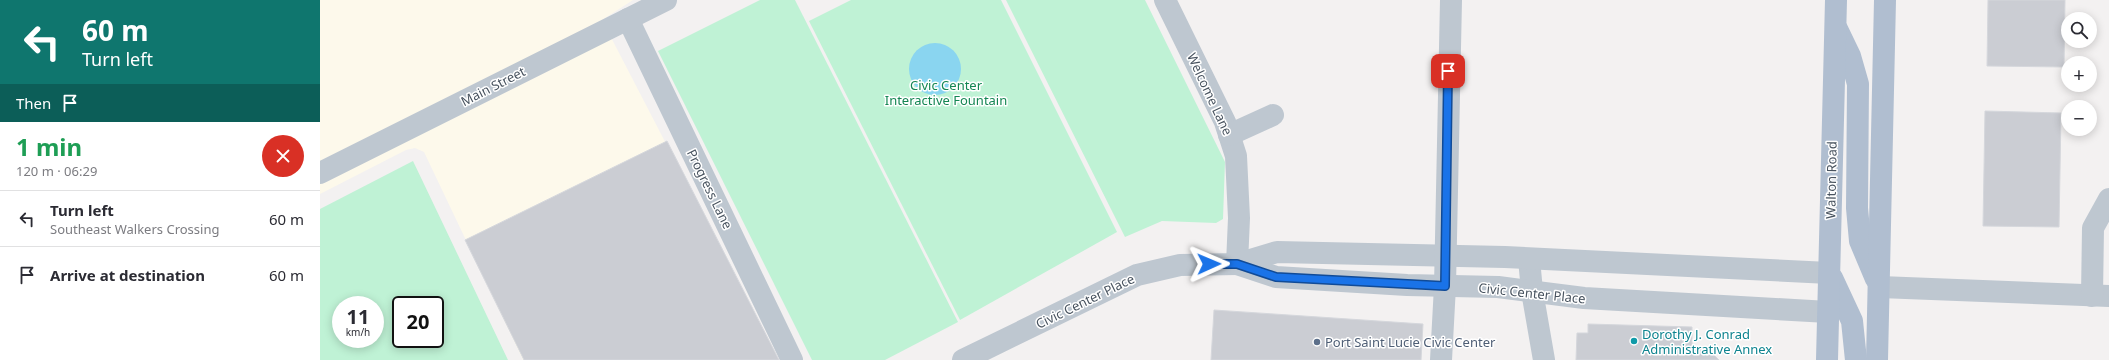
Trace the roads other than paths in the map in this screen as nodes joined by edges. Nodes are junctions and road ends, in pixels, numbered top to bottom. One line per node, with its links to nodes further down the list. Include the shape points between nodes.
1 (666, 0): 6 (street, Main Street)
2 (1165, 0): 9 (street, Welcome Lane, via 1226,122)
3 (1451, 0): 12 (street)
4 (1836, 0): 7 (main road, Walton Road)
5 (1885, 0): 17 (main road)
6 (628, 18): 10 (street, Main Street); 21 (street, Progress Lane, via 688,163)
7 (1835, 26): 15 (main road, Walton Road); 17 (main road, via 1850,56 1858,84 1857,208 1860,241)
8 (1273, 115): 9 (street)
9 (1229, 135): 14 (street, Welcome Lane, via 1236,156 1239,210)
10 (320, 173)
11 (2109, 199): 19 (street, via 2093,228)
12 (1445, 255): 13 (street, Civic Center Place); 14 (street, Civic Center Place, via 1277,252); 16 (street)
13 (1529, 259): 15 (street, Civic Center Place); 18 (street)
14 (1237, 264): 16 (street, Civic Center Place, via 1276,277); 22 (street, Civic Center Place, via 1180,265 1137,275)
15 (1829, 273): 20 (main road, Walton Road); 26 (main road, via 1852,321)
16 (1445, 286): 18 (street, Civic Center Place, via 1498,287); 23 (street)
17 (1880, 287): 19 (street); 27 (main road)
18 (1532, 291): 20 (street, Civic Center Place, via 1584,298); 24 (street)
19 (2101, 296)
20 (1828, 312): 25 (main road, Walton Road)
21 (784, 353)
22 (964, 360)
23 (1441, 360)
24 (1544, 360)
25 (1827, 360)
26 (1856, 360)
27 (1877, 360)

